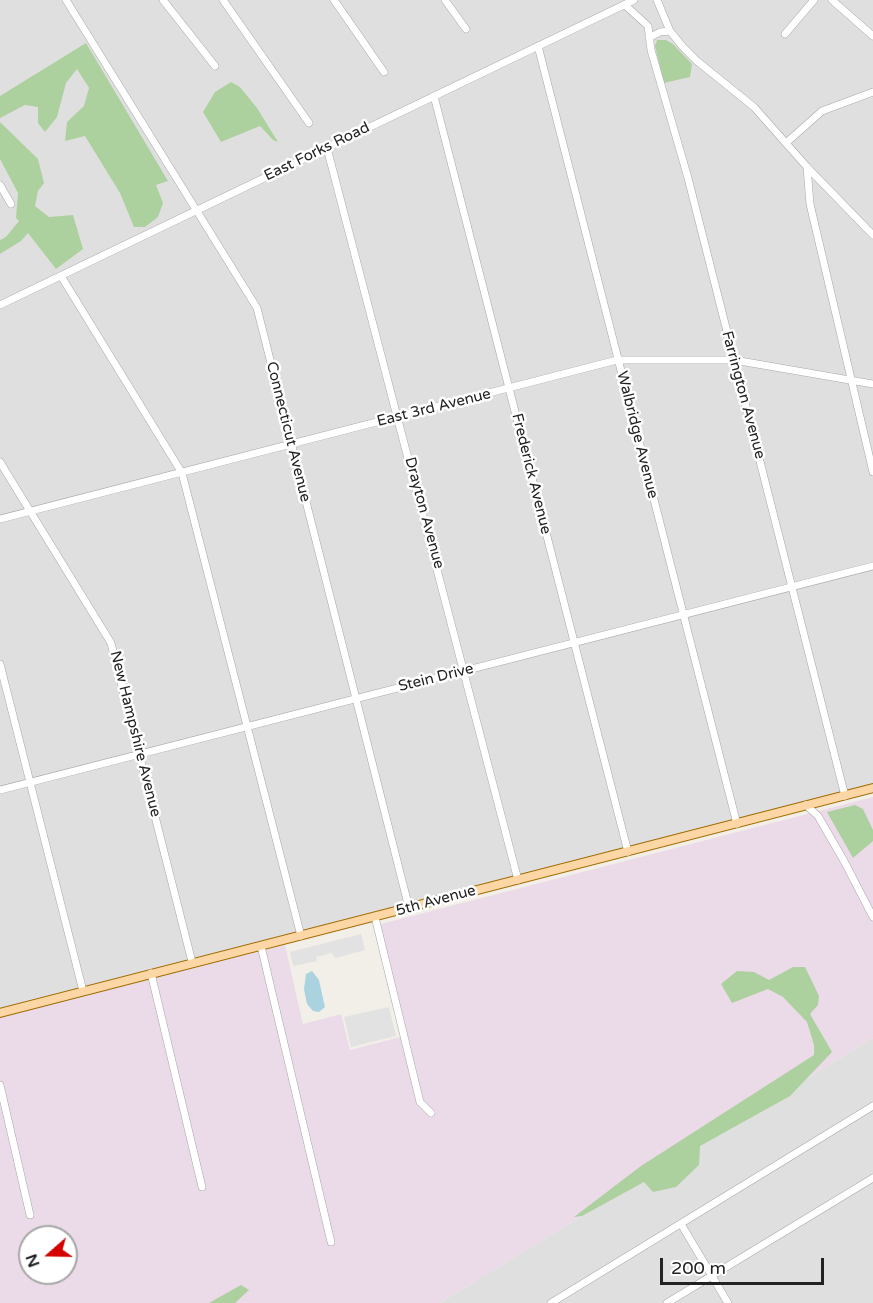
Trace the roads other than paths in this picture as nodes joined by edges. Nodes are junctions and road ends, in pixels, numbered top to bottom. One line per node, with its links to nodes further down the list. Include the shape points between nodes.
1 (66, 0): 29 (street, Connecticut Avenue)
2 (163, 0): 19 (street)
3 (223, 0): 23 (street)
4 (334, 0): 20 (street)
5 (445, 0): 12 (street)
6 (634, 0): 10 (street, East Forks Road)
7 (657, 0): 13 (street)
8 (814, 0): 15 (street)
9 (832, 0): 16 (street)
10 (625, 5): 11 (street); 18 (street, East Forks Road)
11 (648, 26): 14 (street); 17 (street, Farrington Avenue)
12 (466, 29)
13 (670, 31): 14 (street); 24 (street, via 697,61 754,107)
14 (660, 32): 17 (street)
15 (785, 33)
16 (873, 36)
17 (649, 38): 34 (street, Farrington Avenue)
18 (538, 46): 22 (street, East Forks Road); 33 (street, Walbridge Avenue)
19 (215, 66)
20 (384, 72)
21 (873, 92): 24 (street, via 822,111)
22 (434, 96): 25 (street, East Forks Road); 37 (street, Frederick Avenue)
23 (309, 123)
24 (786, 143): 26 (street)
25 (327, 148): 29 (street, East Forks Road); 38 (street, Drayton Avenue)
26 (807, 167): 30 (street); 35 (street, via 810,204)
27 (0, 185): 28 (street)
28 (11, 204)
29 (196, 211): 31 (street, East Forks Road); 39 (street, Connecticut Avenue, via 257,308)
30 (873, 235)
31 (62, 276): 32 (street, East Forks Road); 42 (street)
32 (0, 304)
33 (617, 360): 34 (street, East 3rd Avenue); 37 (street, East 3rd Avenue); 47 (street, Walbridge Avenue)
34 (734, 360): 35 (street, East 3rd Avenue); 46 (street, Farrington Avenue)
35 (850, 381): 36 (street, East 3rd Avenue); 41 (street)
36 (873, 384)
37 (509, 389): 38 (street, East 3rd Avenue); 48 (street, Frederick Avenue)
38 (399, 416): 39 (street, East 3rd Avenue); 50 (street, Drayton Avenue)
39 (292, 444): 42 (street, East 3rd Avenue); 51 (street, Connecticut Avenue)
40 (0, 462): 43 (street, New Hampshire Avenue)
41 (873, 472)
42 (182, 473): 43 (street, East 3rd Avenue); 52 (street)
43 (31, 511): 44 (street, East 3rd Avenue); 53 (street, New Hampshire Avenue, via 111,643)
44 (0, 519)
45 (873, 566): 46 (street, Stein Drive)
46 (792, 587): 47 (street, Stein Drive); 57 (street, Farrington Avenue)
47 (682, 615): 48 (street, Stein Drive); 59 (street, Walbridge Avenue)
48 (575, 643): 50 (street, Stein Drive); 60 (street, Frederick Avenue)
49 (0, 664): 54 (street)
50 (465, 671): 51 (street, Stein Drive); 61 (street, Drayton Avenue)
51 (356, 699): 52 (street, Stein Drive); 62 (street, Connecticut Avenue)
52 (248, 726): 53 (street, Stein Drive); 65 (street)
53 (139, 754): 54 (street, Stein Drive); 67 (street, New Hampshire Avenue)
54 (30, 782): 56 (street, Stein Drive); 69 (street)
55 (873, 788): 57 (main road, 5th Avenue)
56 (0, 790)
57 (845, 796): 58 (main road, 5th Avenue)
58 (806, 805): 59 (main road, 5th Avenue); 64 (street, via 818,816)
59 (737, 824): 60 (main road, 5th Avenue)
60 (628, 852): 61 (main road, 5th Avenue)
61 (518, 880): 62 (main road, 5th Avenue)
62 (409, 908): 63 (main road, 5th Avenue)
63 (375, 917): 65 (main road, 5th Avenue); 73 (street, via 420,1102)
64 (873, 917)
65 (301, 936): 66 (main road, 5th Avenue)
66 (261, 946): 67 (main road, 5th Avenue); 78 (street)
67 (192, 962): 68 (main road, 5th Avenue)
68 (151, 973): 69 (main road, 5th Avenue); 75 (street)
69 (83, 992): 70 (main road, 5th Avenue)
70 (0, 1013)
71 (0, 1085): 76 (street)
72 (873, 1106): 77 (street)
73 (431, 1113)
74 (873, 1178): 79 (street)
75 (202, 1187)
76 (30, 1215)
77 (681, 1224): 79 (street); 80 (street)
78 (331, 1242)
79 (712, 1276): 81 (street); 82 (street)
80 (551, 1303)
81 (667, 1303)
82 (728, 1303)

